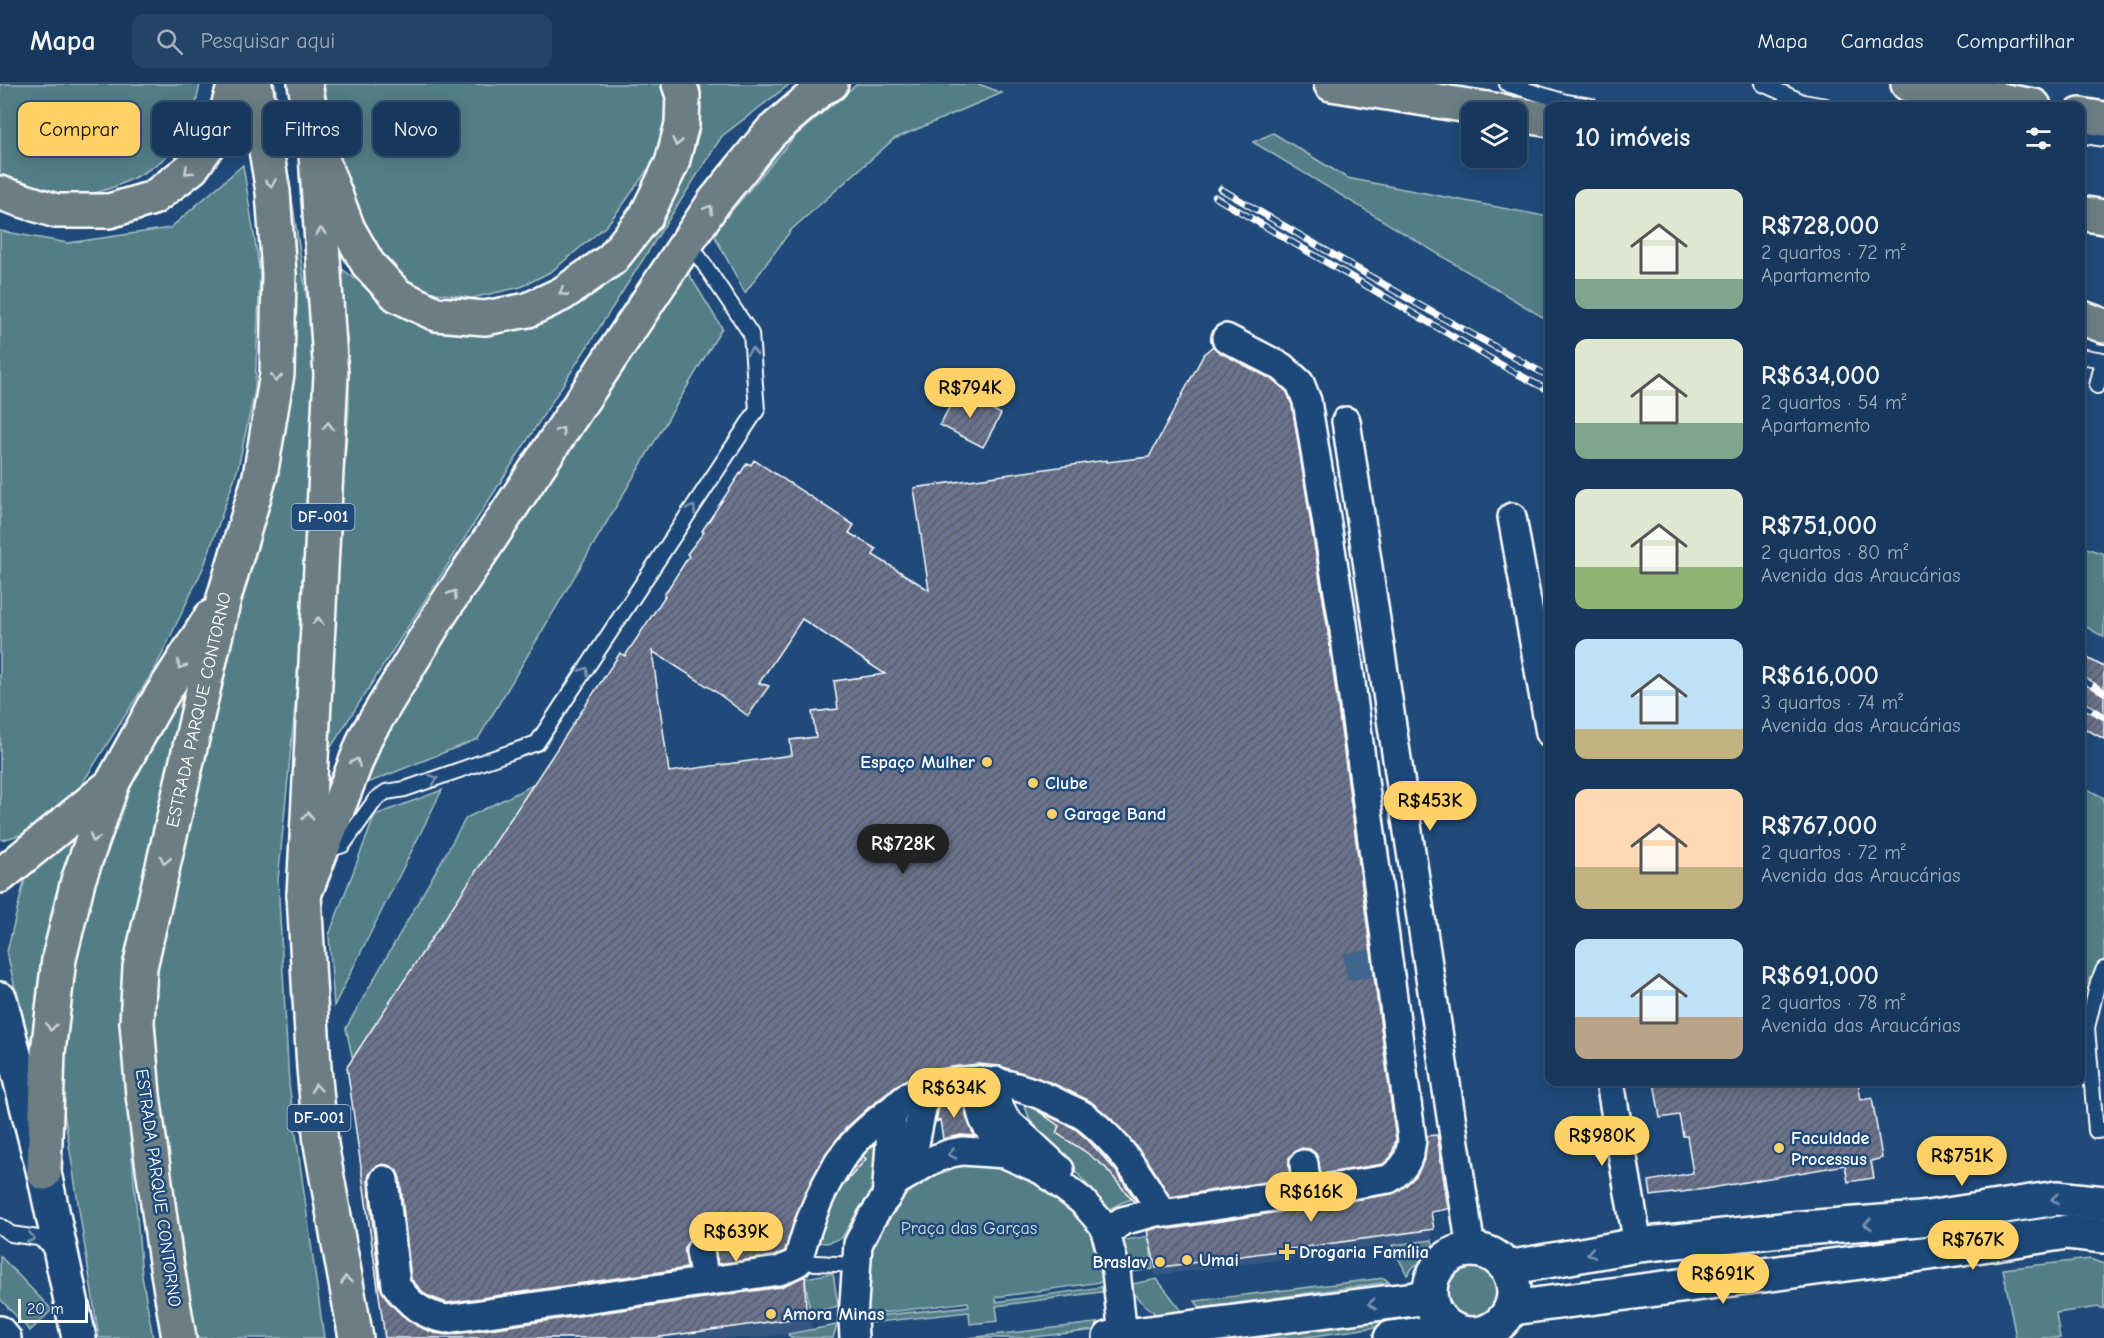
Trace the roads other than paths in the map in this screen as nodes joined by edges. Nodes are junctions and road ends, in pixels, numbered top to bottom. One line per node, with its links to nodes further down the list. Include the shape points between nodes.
1 (235, 84): 24 (main road, one-way to 24, via 223,123 192,168 153,198 109,211 56,211)
2 (255, 84): 35 (main road, ESTRADA PARQUE CONTORNO, one-way to 35, via 274,204 279,274 277,374 260,476)
3 (305, 84): 11 (main road, DF-001)
4 (679, 84): 23 (main road, one-way to 23, via 683,96 682,124 672,163 646,216 612,259 562,294 528,310 485,318 436,314 397,295 368,264 348,229)
5 (831, 84): 27 (main road, one-way to 5, via 771,132)
6 (1423, 84): 10 (lane)
7 (1507, 84): 12 (lane)
8 (1763, 84): 13 (lane)
9 (1908, 84): 14 (main road)
10 (1344, 86): 15 (main road)
11 (308, 102)
12 (1566, 102)
13 (1803, 102)
14 (2011, 102)
15 (1461, 105)
16 (1527, 116): 18 (main road)
17 (2085, 116): 19 (main road)
18 (1545, 119)
19 (2104, 119)
20 (2085, 136): 21 (lane)
21 (2104, 139)
22 (316, 156): 40 (main road, DF-001, one-way to 22, via 332,375)
23 (321, 156)
24 (0, 193)
25 (2085, 214): 26 (main road)
26 (2104, 218)
27 (688, 240): 38 (main road, one-way to 27, via 366,736 440,614); 38 (lane, one-way to 27, via 343,845 376,799 386,792 405,789 537,743 757,410 751,334)
28 (2085, 319): 29 (main road)
29 (2104, 326)
30 (1226, 338): 52 (street, via 1282,367 1300,383 1307,401 1343,623 1372,932 1412,1140 1410,1156 1402,1170 1389,1179)
31 (2085, 357): 32 (lane, via 2103,360)
32 (2097, 386)
33 (1346, 421): 63 (street)
34 (1512, 517): 36 (street)
35 (224, 598): 37 (main road, one-way to 37, via 156,704); 78 (main road, ESTRADA PARQUE CONTORNO, one-way to 78, via 146,944 137,1023 143,1095)
36 (1545, 705)
37 (113, 782): 39 (main road); 49 (main road, one-way to 49, via 78,881 59,959 48,1052)
38 (320, 852): 40 (main road)
39 (0, 876)
40 (304, 895): 79 (main road, DF-001, one-way to 40, via 321,1144)
41 (2104, 969): 46 (lane, via 2087,1028 2096,1131)
42 (0, 999): 49 (main road)
43 (997, 1083): 45 (street, via 952,1082); 48 (street, via 979,1110 995,1139); 55 (street, via 1012,1099 1025,1123 1020,1136 1092,1200); 56 (street, via 1044,1095 1087,1118 1146,1184)
44 (1611, 1086): 62 (street)
45 (912, 1096): 51 (street); 67 (street, via 874,1123 840,1161 819,1200)
46 (2104, 1130)
47 (1312, 1163): 52 (street)
48 (1043, 1171): 51 (street, one-way to 51, via 1005,1154 963,1151 932,1160); 55 (street)
49 (44, 1173): 65 (main road)
50 (384, 1180): 70 (street, via 396,1285 405,1299 431,1317 446,1319)
51 (897, 1185): 68 (street, via 871,1219 858,1244)
52 (1314, 1190): 56 (street, via 1169,1213)
53 (2104, 1203): 54 (main road, one-way to 54, via 2058,1198)
54 (2009, 1206): 57 (main road); 61 (main road, via 2003,1223)
55 (1090, 1211): 59 (street)
56 (1160, 1211): 59 (street, via 1122,1221)
57 (1924, 1219): 62 (main road, one-way to 62); 66 (main road, via 1933,1235)
58 (0, 1226): 65 (lane, one-way to 65, via 11,1234 38,1238)
59 (1106, 1234): 75 (street, via 1116,1271)
60 (2104, 1236): 61 (main road, via 2067,1232)
61 (2012, 1239): 66 (main road)
62 (1638, 1245): 69 (main road, one-way to 69)
63 (1471, 1249): 69 (main road, via 1497,1257); 71 (main road, via 1457,1252 1435,1269)
64 (706, 1250): 70 (street)
65 (61, 1252): 77 (main road)
66 (1927, 1253): 72 (main road)
67 (798, 1262): 68 (lane); 70 (street, via 779,1271)
68 (855, 1265): 80 (street)
69 (1507, 1268): 72 (main road, via 1514,1287)
70 (710, 1281)
71 (1430, 1297): 74 (main road, via 1442,1322); 75 (main road, one-way to 75)
72 (1508, 1321): 74 (main road, via 1482,1333)
73 (0, 1330): 76 (street)
74 (1457, 1334): 81 (main road)
75 (1117, 1337)
76 (7, 1338)
77 (80, 1338)
78 (179, 1338)
79 (356, 1338)
80 (854, 1338)
81 (1391, 1338)

